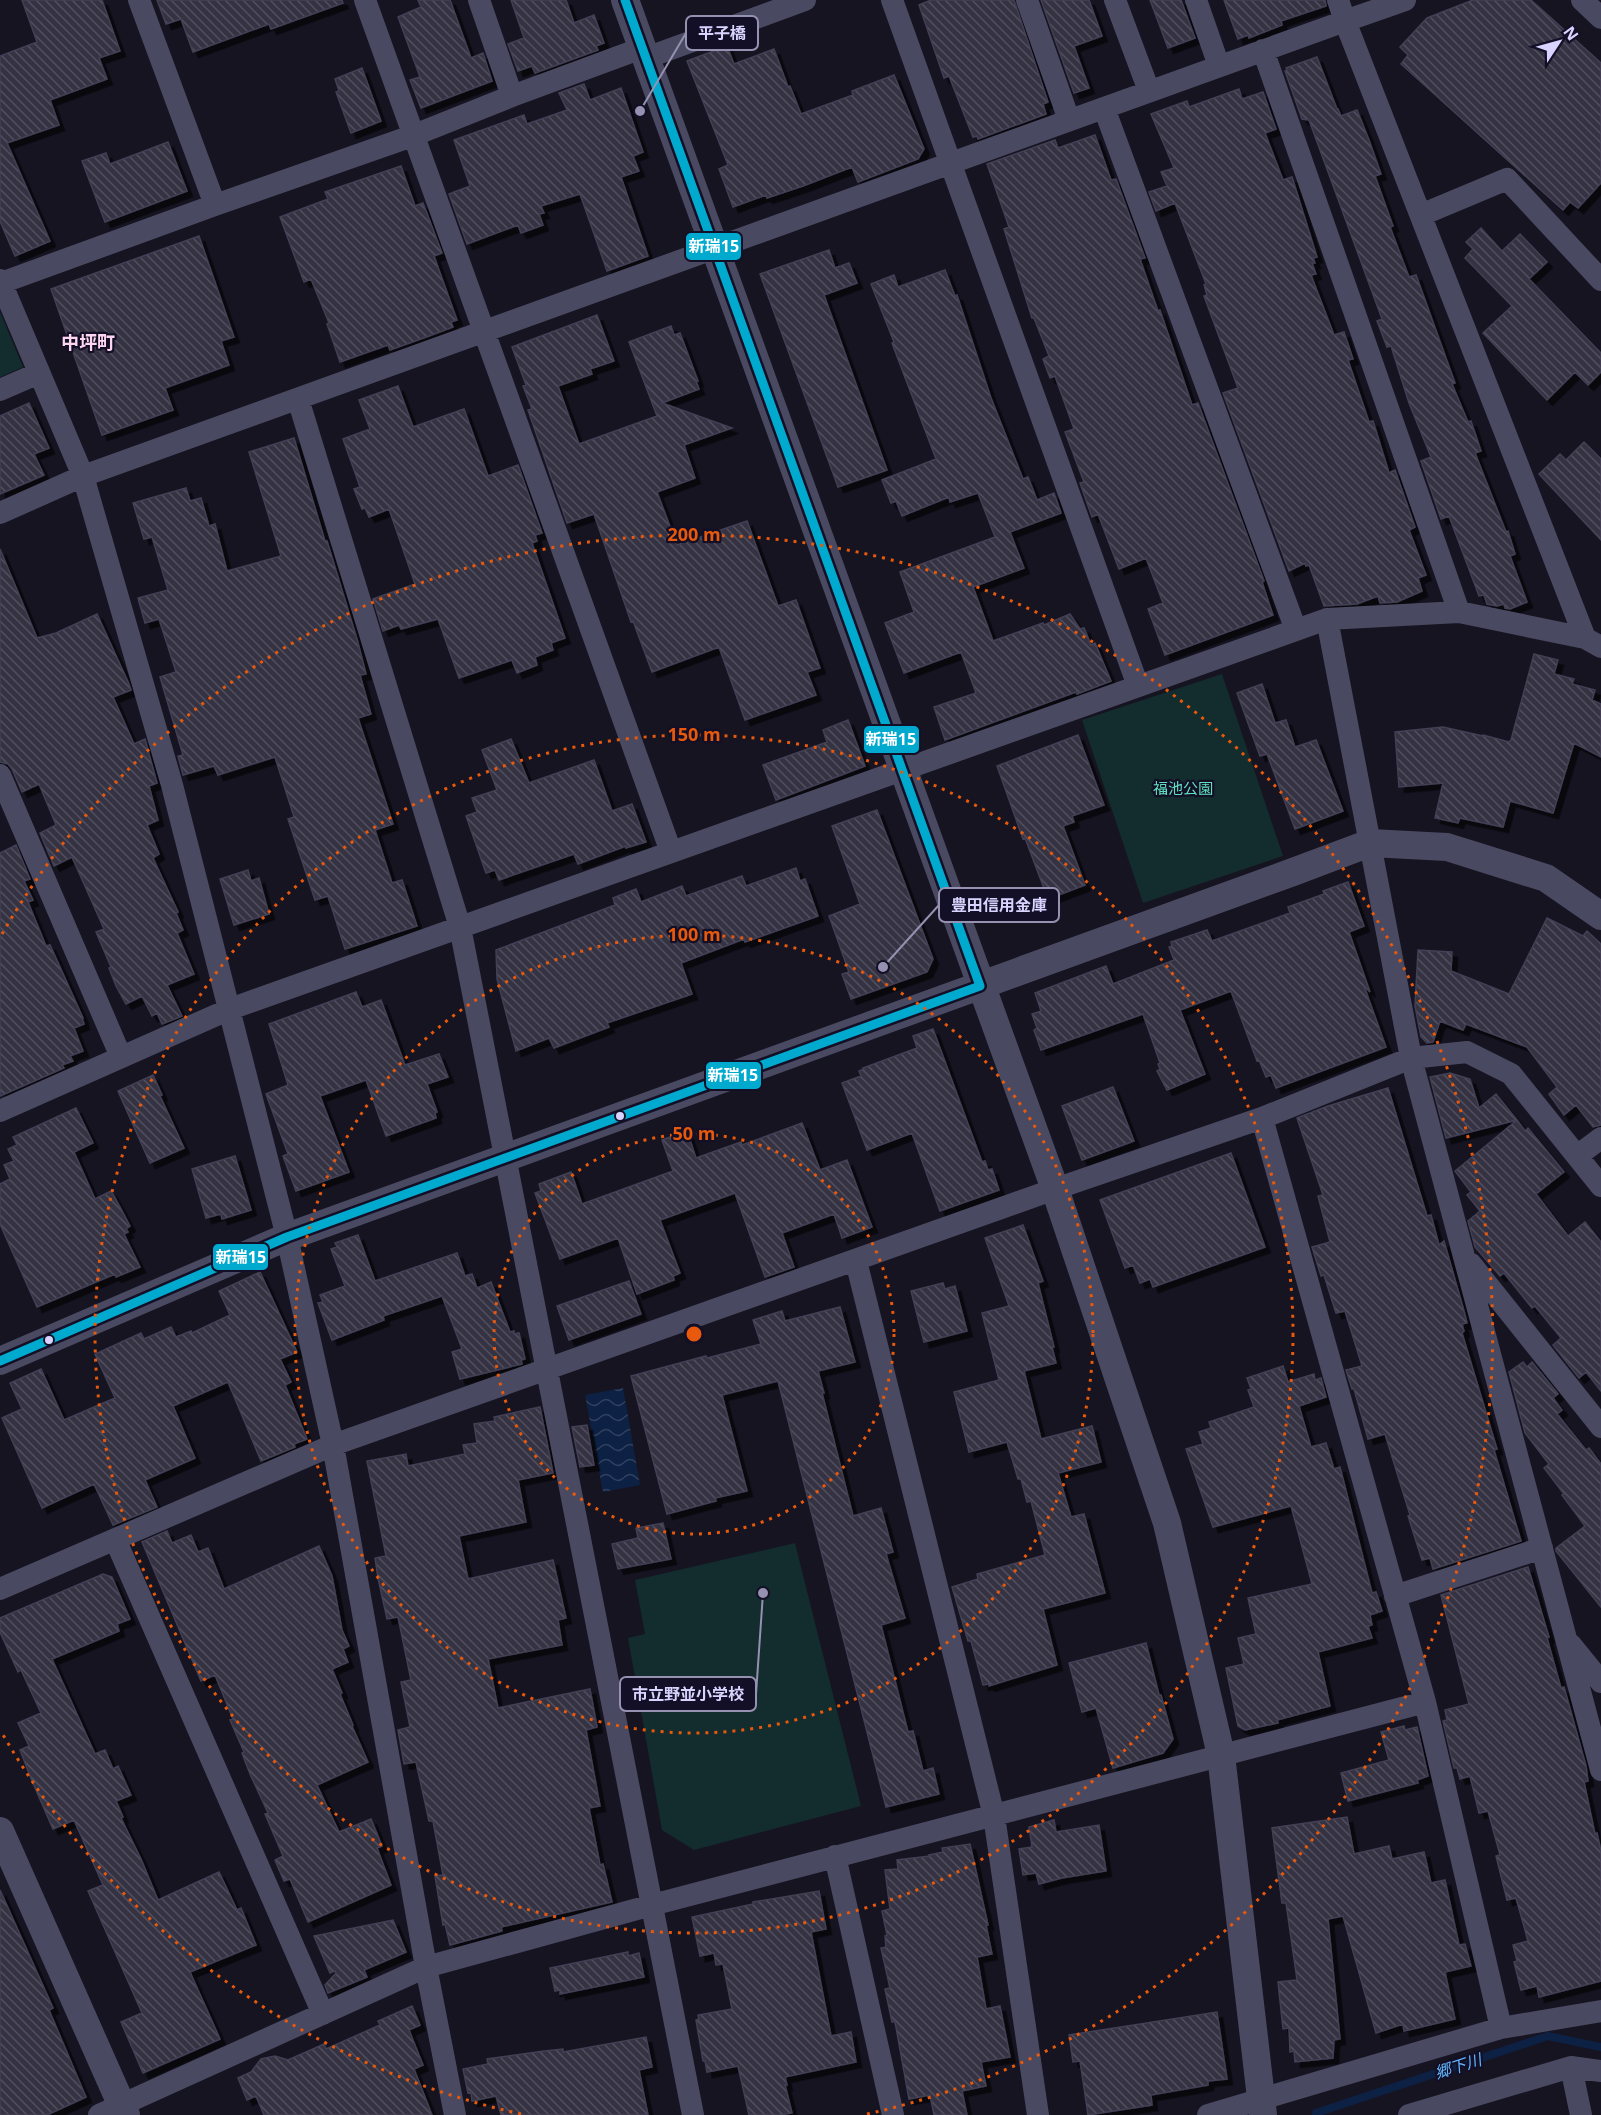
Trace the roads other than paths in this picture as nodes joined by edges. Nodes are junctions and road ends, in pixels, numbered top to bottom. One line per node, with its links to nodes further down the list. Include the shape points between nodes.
1 (139, 0): 24 (street)
2 (365, 0): 22 (street)
3 (478, 0): 19 (street)
4 (625, 0): 16 (street)
5 (805, 0): 12 (street)
6 (892, 0): 23 (street)
7 (1027, 0): 21 (street)
8 (1115, 0): 18 (street)
9 (1196, 0): 17 (street)
10 (1406, 0): 13 (street)
11 (1582, 0): 14 (street)
12 (767, 6): 16 (street)
13 (1341, 10): 15 (street); 25 (street)
14 (1601, 18)
15 (1263, 50): 17 (street); 35 (street)
16 (644, 53): 19 (street); 26 (street)
17 (1219, 66): 18 (street)
18 (1149, 91): 20 (street)
19 (512, 96): 22 (street)
20 (1104, 108): 21 (street); 37 (street)
21 (1069, 120): 23 (street)
22 (412, 136): 24 (street); 29 (street)
23 (951, 163): 26 (street); 39 (street)
24 (215, 205): 28 (street)
25 (1421, 215): 27 (street, via 1507,179); 38 (street)
26 (714, 248): 29 (street); 40 (street)
27 (1601, 280)
28 (1, 282): 30 (street)
29 (485, 331): 32 (street); 43 (street)
30 (39, 373): 31 (street); 33 (street)
31 (0, 390)
32 (298, 399): 33 (street); 45 (street)
33 (83, 476): 34 (street); 47 (street, via 172,784)
34 (0, 513)
35 (1459, 612): 36 (street); 38 (street)
36 (1326, 619): 37 (street); 42 (street)
37 (1296, 630): 39 (street)
38 (1593, 643)
39 (1138, 686): 40 (street)
40 (902, 770): 43 (street); 46 (street)
41 (0, 776): 48 (street)
42 (1370, 843): 44 (street, via 1458,850 1546,878); 46 (street); 49 (street)
43 (671, 852): 45 (street)
44 (1601, 916)
45 (460, 927): 47 (street); 54 (street)
46 (980, 986): 54 (street); 56 (street)
47 (230, 1009): 48 (street); 57 (street)
48 (121, 1057): 50 (street)
49 (1411, 1058): 51 (street); 53 (street, via 1467,1052 1511,1074); 58 (street)
50 (0, 1111)
51 (1262, 1118): 56 (street); 67 (street)
52 (1601, 1138): 53 (street)
53 (1577, 1156): 55 (street)
54 (506, 1158): 57 (street); 61 (street)
55 (1601, 1186)
56 (1055, 1189): 59 (street); 71 (street, via 1167,1523)
57 (287, 1237): 60 (street); 63 (street)
58 (1464, 1256): 62 (street); 65 (street)
59 (856, 1261): 61 (street); 73 (street)
60 (0, 1361)
61 (548, 1370): 63 (street); 76 (street)
62 (1601, 1427)
63 (333, 1446): 64 (street); 77 (street)
64 (115, 1539): 66 (street); 79 (street)
65 (1542, 1548): 67 (street); 68 (street)
66 (0, 1589)
67 (1395, 1596): 70 (street)
68 (1566, 1640): 69 (street); 72 (street)
69 (1601, 1682)
70 (1425, 1702): 71 (street); 80 (street)
71 (1221, 1755): 73 (street); 83 (street)
72 (1601, 1770)
73 (994, 1816): 75 (street); 88 (street)
74 (0, 1831): 84 (street)
75 (835, 1856): 76 (street); 87 (street)
76 (652, 1905): 77 (street); 86 (street)
77 (426, 1968): 79 (street); 85 (street)
78 (1601, 2011): 80 (street)
79 (323, 2014): 84 (street)
80 (1501, 2028): 83 (street)
81 (1571, 2067): 82 (street); 90 (street); 91 (street)
82 (1601, 2071)
83 (1262, 2108): 89 (street)
84 (116, 2112)
85 (455, 2115)
86 (693, 2115)
87 (893, 2115)
88 (1038, 2115)
89 (1208, 2115)
90 (1409, 2115)
91 (1581, 2115)

